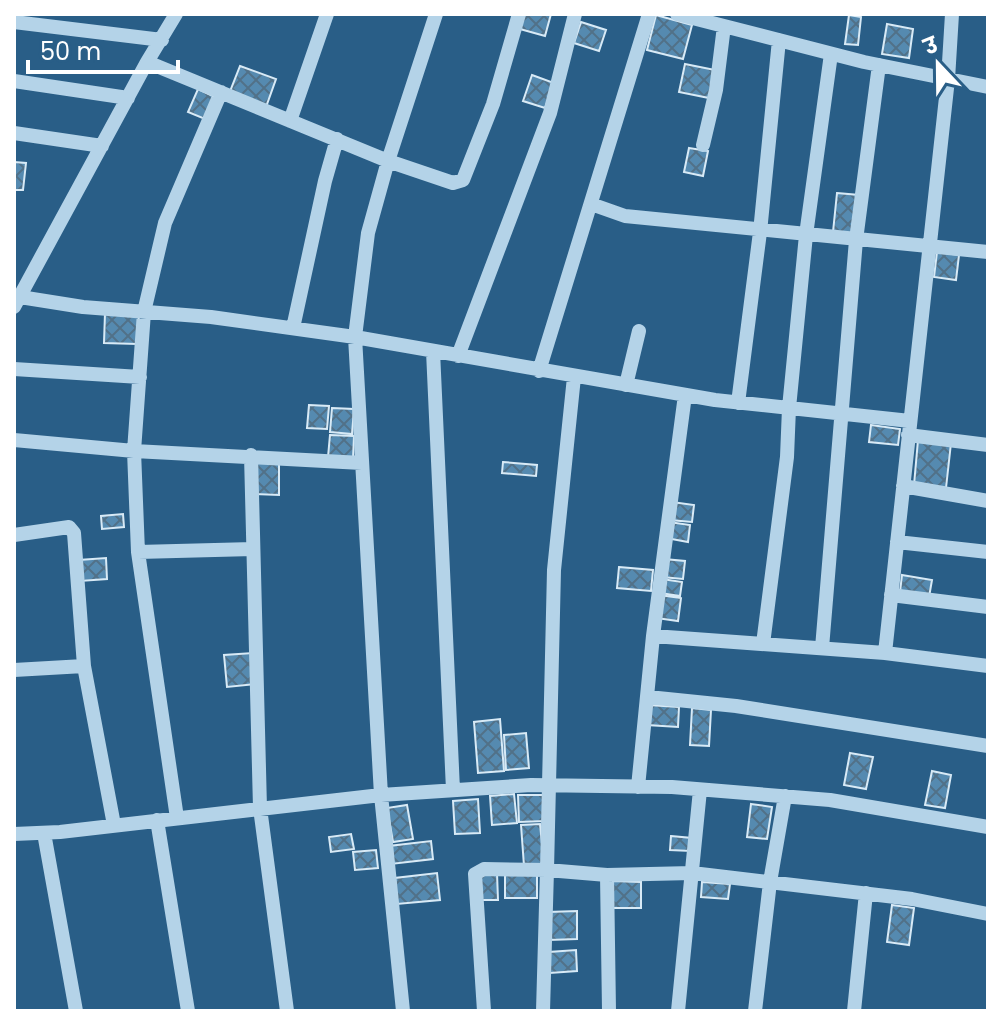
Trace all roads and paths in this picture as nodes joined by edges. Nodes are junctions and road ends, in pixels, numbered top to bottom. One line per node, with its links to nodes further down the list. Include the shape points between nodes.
1 (176, 14): 11 (street)
2 (327, 14): 21 (street)
3 (436, 14): 26 (street)
4 (519, 14): 26 (street, via 493,104 463,180 453,183)
5 (575, 14): 41 (street, via 550,113)
6 (649, 14): 27 (street)
7 (677, 14): 10 (street)
8 (952, 14): 16 (street)
9 (14, 22): 11 (street)
10 (724, 26): 12 (street); 24 (street)
11 (162, 40): 14 (street)
12 (779, 40): 13 (street); 28 (street)
13 (831, 54): 15 (street); 29 (street)
14 (147, 62): 19 (street); 20 (street)
15 (879, 65): 16 (street); 30 (street)
16 (948, 79): 18 (street); 31 (street)
17 (14, 81): 20 (street)
18 (988, 87)
19 (221, 92): 21 (street); 36 (street, via 165,223)
20 (128, 98): 25 (street)
21 (290, 121): 23 (street)
22 (14, 133): 25 (street)
23 (337, 139): 26 (street); 37 (street)
24 (703, 145)
25 (102, 146): 34 (street)
26 (388, 161): 39 (street, via 368,233)
27 (591, 204): 28 (street, via 625,216); 43 (street)
28 (760, 232): 29 (street); 48 (street)
29 (806, 235): 30 (street); 49 (street)
30 (856, 240): 31 (street); 50 (street)
31 (929, 246): 32 (street); 51 (street)
32 (988, 252)
33 (14, 275): 34 (street)
34 (30, 280): 35 (street)
35 (17, 302): 36 (street)
36 (144, 312): 37 (street); 44 (street)
37 (293, 328): 39 (street)
38 (639, 331): 46 (street)
39 (355, 337): 40 (street); 56 (street)
40 (433, 351): 41 (street); 77 (street)
41 (458, 356): 43 (street)
42 (14, 369): 44 (street)
43 (539, 371): 45 (street)
44 (140, 377): 54 (street)
45 (574, 377): 46 (street); 75 (street, via 554,570)
46 (626, 385): 47 (street)
47 (685, 395): 48 (street); 66 (street)
48 (738, 403): 49 (street)
49 (789, 408): 50 (street); 67 (street)
50 (841, 414): 51 (street); 68 (street)
51 (909, 428): 53 (street); 57 (street)
52 (14, 440): 54 (street)
53 (988, 445)
54 (134, 451): 55 (street); 62 (street)
55 (251, 455): 56 (street); 61 (street)
56 (362, 463): 79 (street)
57 (903, 486): 58 (street); 60 (street)
58 (988, 501)
59 (14, 535): 70 (street, via 69,527 74,533)
60 (897, 542): 63 (street); 64 (street)
61 (253, 549): 62 (street); 81 (street)
62 (138, 552): 82 (street)
63 (988, 552)
64 (891, 595): 65 (street); 69 (street)
65 (988, 607)
66 (653, 636): 67 (street); 73 (street)
67 (763, 644): 68 (street)
68 (822, 648): 69 (street)
69 (885, 653): 71 (street)
70 (84, 666): 72 (street); 84 (street)
71 (988, 666)
72 (14, 670)
73 (648, 697): 74 (street); 76 (street)
74 (988, 746)
75 (550, 785): 76 (street); 77 (street); 88 (street)
76 (638, 787): 78 (street)
77 (453, 790): 79 (street)
78 (700, 790): 80 (street); 89 (street)
79 (381, 795): 81 (street); 97 (street)
80 (785, 796): 85 (street); 91 (street)
81 (260, 808): 82 (street); 96 (street)
82 (177, 818): 83 (street)
83 (157, 820): 84 (street); 95 (street)
84 (114, 825): 86 (street)
85 (988, 827)
86 (44, 833): 87 (street); 94 (street)
87 (14, 834)
88 (547, 870): 90 (street); 98 (street, via 484,869 475,874); 99 (street)
89 (692, 873): 90 (street); 91 (street); 101 (street)
90 (607, 875): 100 (street)
91 (770, 882): 92 (street); 102 (street)
92 (866, 893): 93 (street); 103 (street)
93 (988, 914)
94 (76, 1011)
95 (188, 1011)
96 (287, 1011)
97 (403, 1011)
98 (484, 1011)
99 (543, 1011)
100 (609, 1011)
101 (678, 1011)
102 (755, 1011)
103 (854, 1011)

